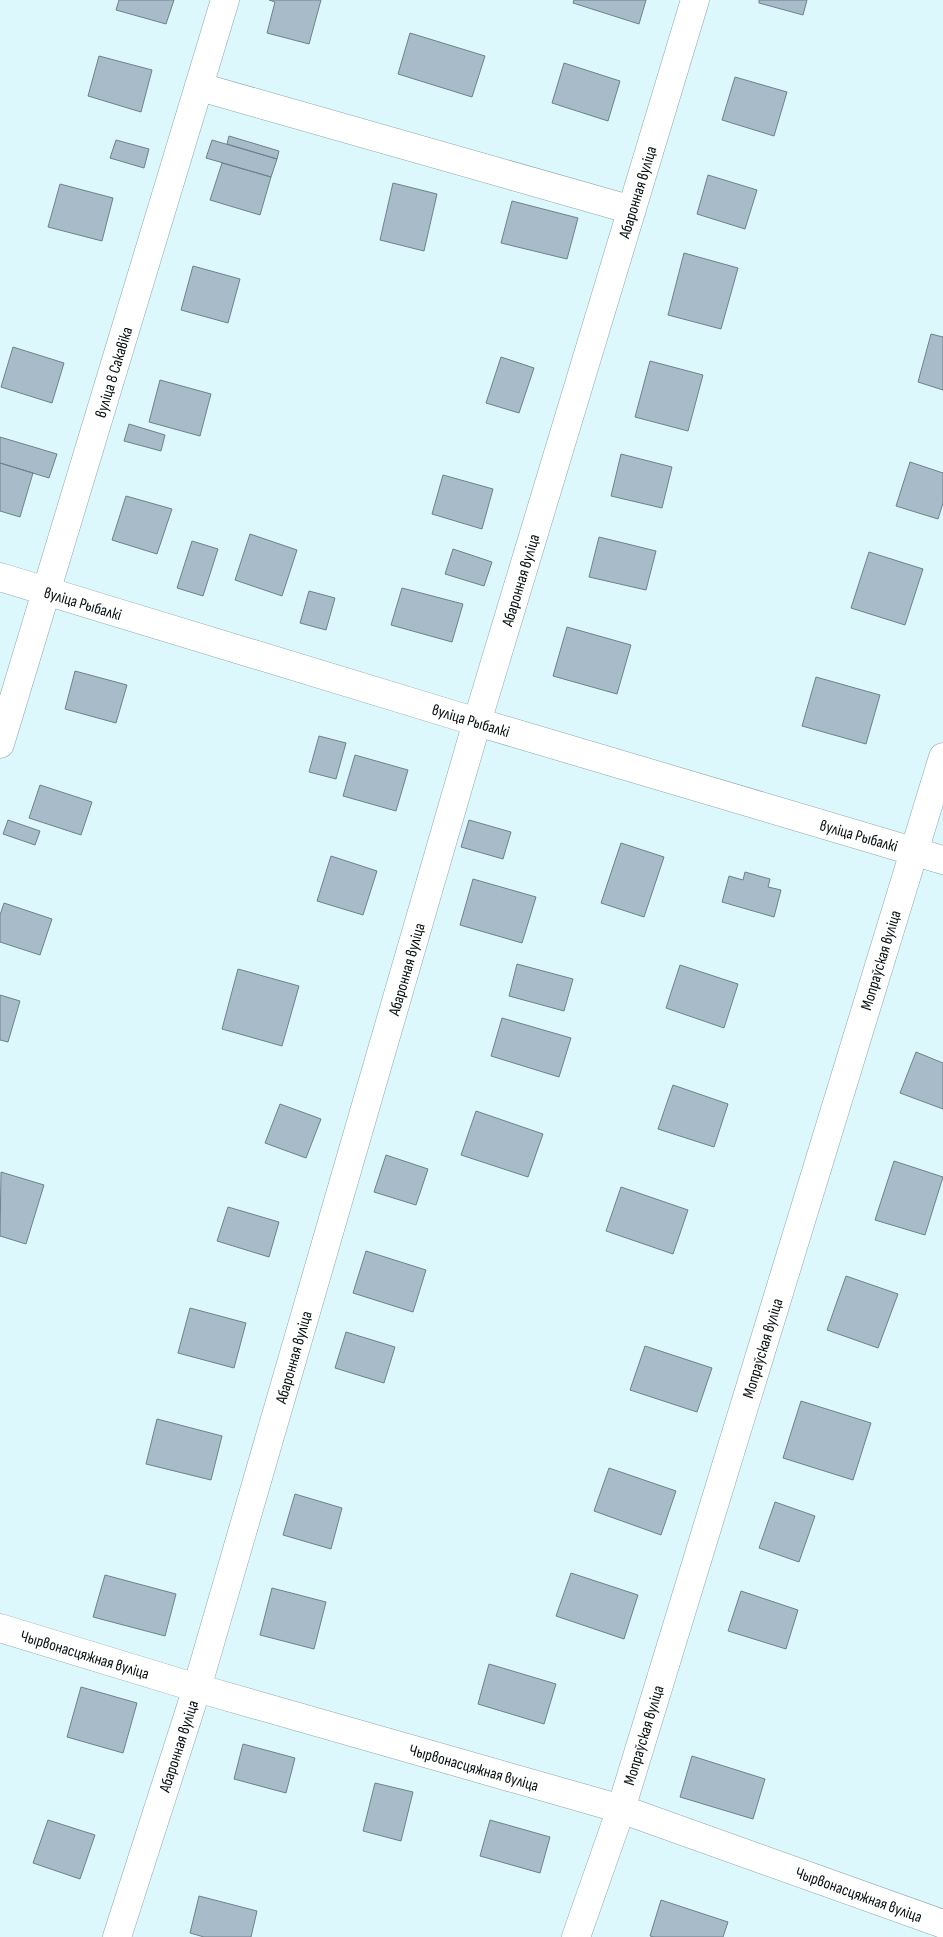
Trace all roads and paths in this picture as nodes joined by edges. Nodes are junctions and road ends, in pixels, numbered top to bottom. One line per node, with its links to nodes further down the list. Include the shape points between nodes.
1 (225, 0): 3 (street, вуліца 8 Сакавіка)
2 (695, 0): 4 (street, Абаронная вуліца)
3 (200, 87): 4 (street); 6 (street, вуліца 8 Сакавіка)
4 (632, 210): 7 (street, Абаронная вуліца)
5 (0, 577): 6 (street, вуліца Рыбалкі)
6 (45, 591): 7 (street, вуліца Рыбалкі); 8 (street, вуліца 8 Сакавіка)
7 (477, 722): 10 (street, вуліца Рыбалкі); 13 (street, Абаронная вуліца)
8 (0, 744)
9 (943, 757): 10 (street, Мопраўская вуліца)
10 (913, 851): 11 (street, вуліца Рыбалкі); 14 (street, Мопраўская вуліца)
11 (943, 860)
12 (0, 1628): 13 (street, Чырвонасцяжная вуліца)
13 (197, 1688): 14 (street, Чырвонасцяжная вуліца); 16 (street, Абаронная вуліца)
14 (620, 1809): 15 (street, Чырвонасцяжная вуліца); 17 (street, Мопраўская вуліца)
15 (943, 1924)
16 (117, 1937)
17 (576, 1937)

